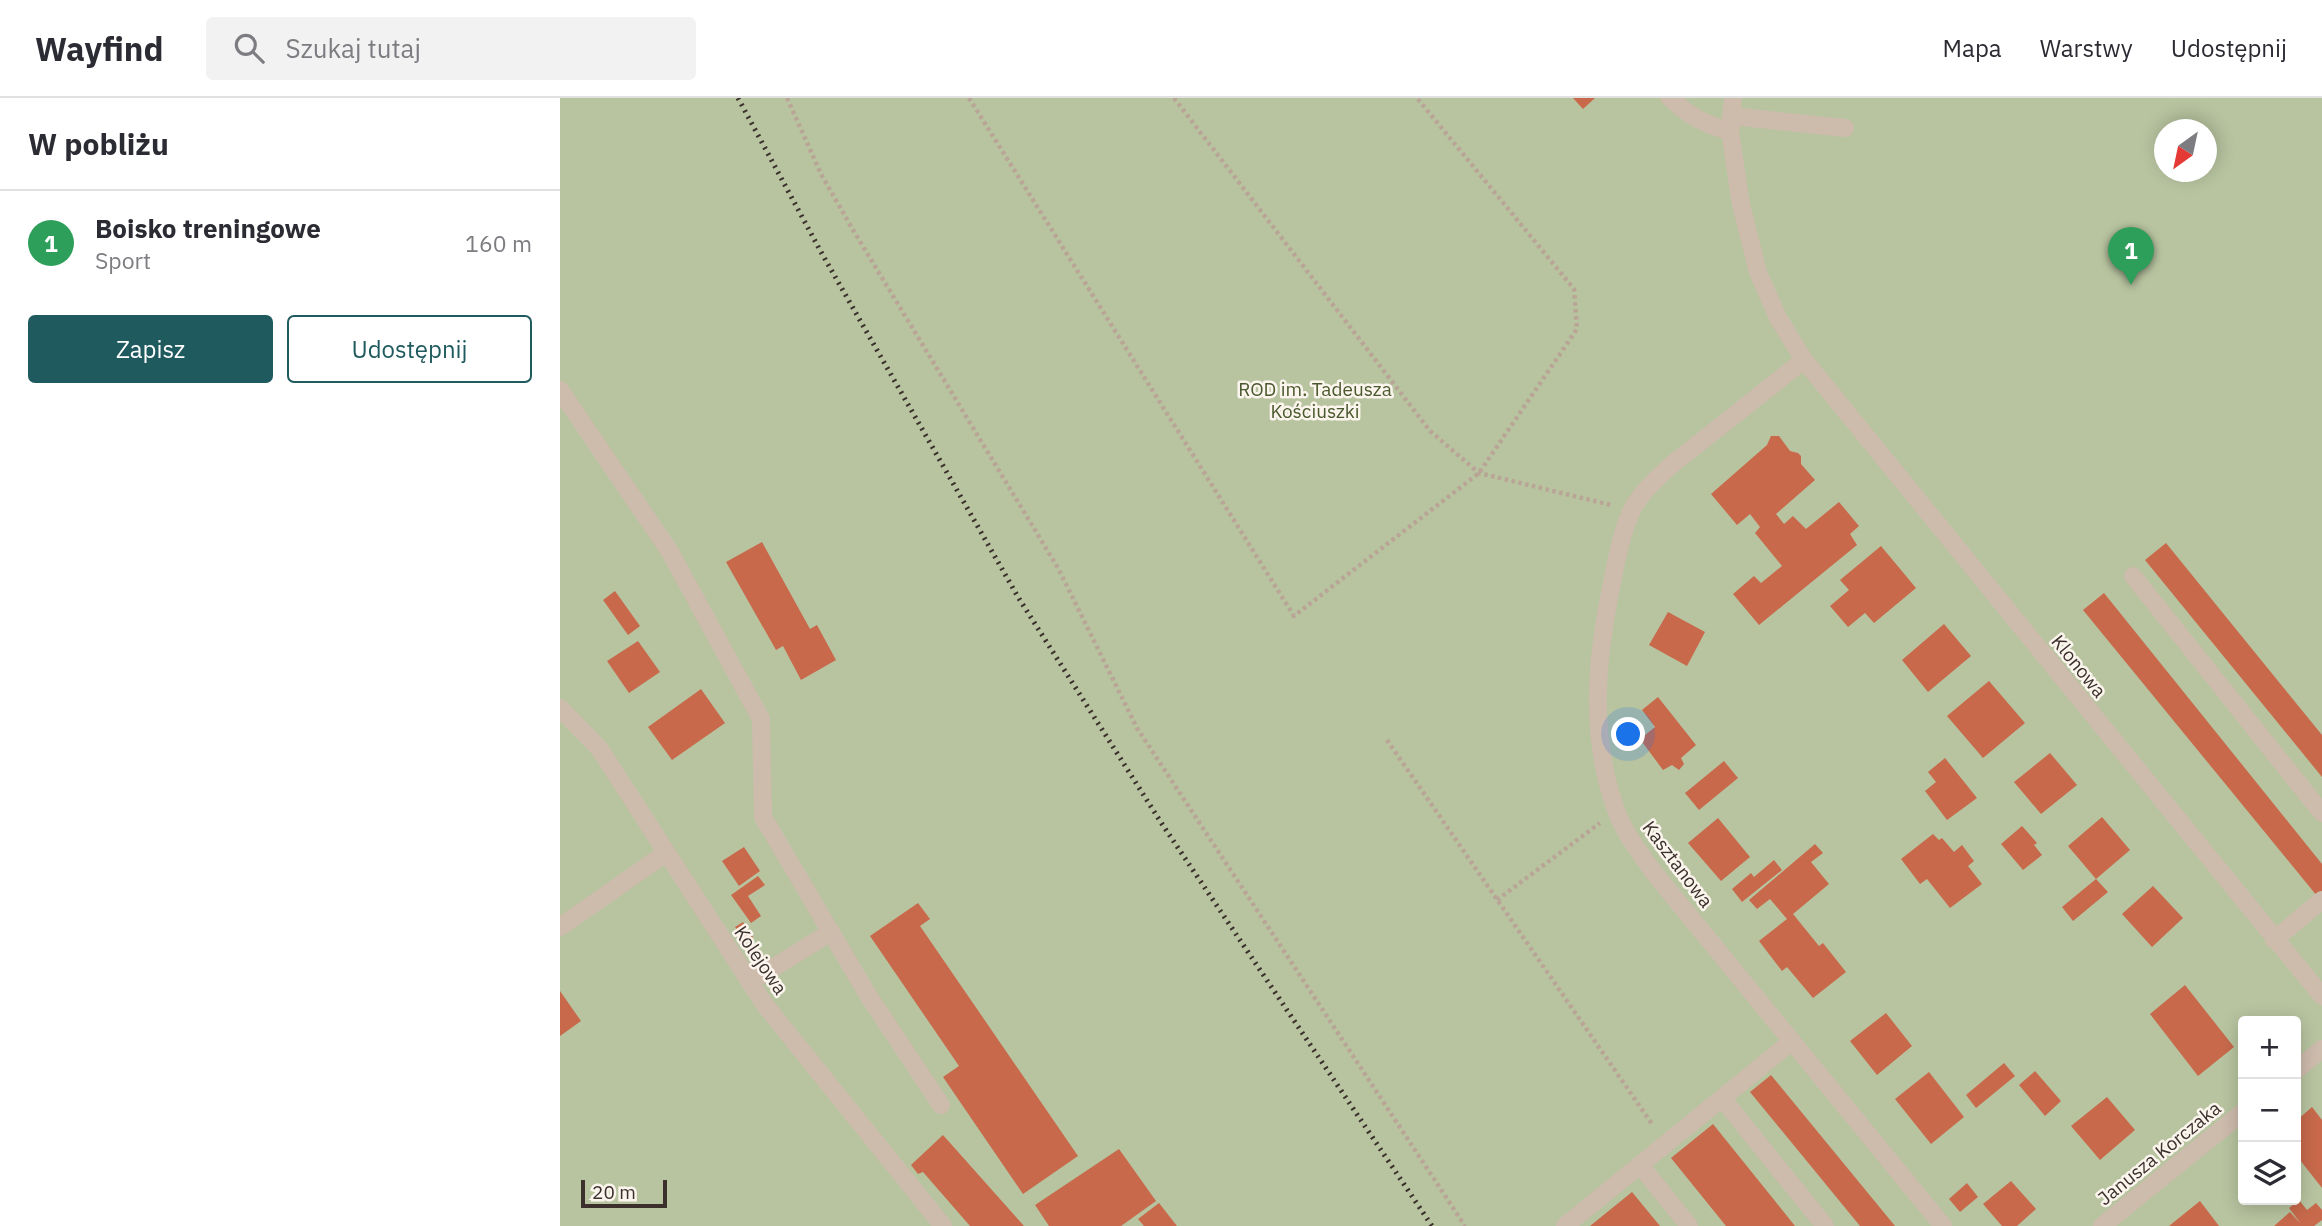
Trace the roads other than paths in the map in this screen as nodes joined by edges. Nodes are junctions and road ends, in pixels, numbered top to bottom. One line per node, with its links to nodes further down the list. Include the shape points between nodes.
1 (1670, 98): 3 (street, via 1710,126)
2 (1733, 98): 3 (street, Klonowa)
3 (1730, 124): 4 (street); 5 (street, Klonowa, via 1741,205 1758,272 1778,318)
4 (1845, 128)
5 (1804, 360): 14 (street, Klonowa); 17 (street, Kasztanowa, via 1670,466 1632,510 1615,565 1598,661 1596,702 1600,747 1616,811 1630,839)
6 (560, 390): 13 (street, via 670,552 761,719 763,817)
7 (2133, 576): 9 (street)
8 (560, 708): 10 (street, Kolejowa, via 599,748)
9 (2322, 813)
10 (666, 853): 12 (street); 15 (street, Kolejowa)
11 (2322, 900): 14 (street)
12 (560, 927)
13 (831, 932): 15 (street); 21 (street)
14 (2274, 940): 16 (street, Klonowa)
15 (750, 982): 24 (street, Kolejowa)
16 (2322, 996)
17 (1792, 1041): 20 (street); 28 (street, Kasztanowa)
18 (2322, 1049): 19 (street)
19 (2301, 1066)
20 (1722, 1098): 23 (street); 27 (street)
21 (941, 1105)
22 (2238, 1116): 29 (street, Janusza Korczaka)
23 (1640, 1165): 25 (street); 26 (street)
24 (943, 1226)
25 (1565, 1226)
26 (1689, 1226)
27 (1825, 1226)
28 (1942, 1226)
29 (2102, 1226)

